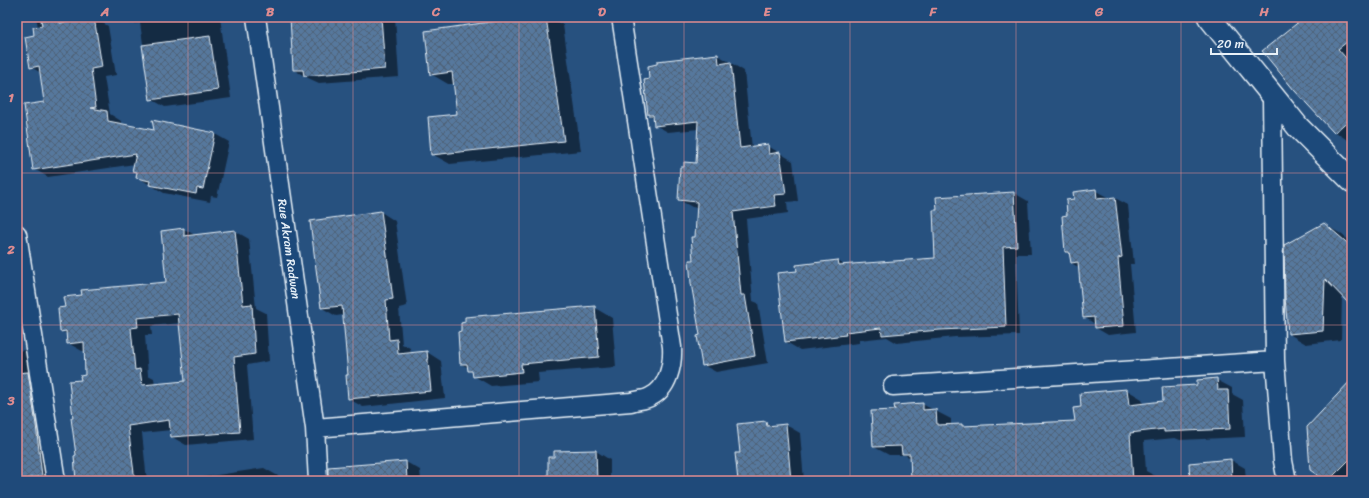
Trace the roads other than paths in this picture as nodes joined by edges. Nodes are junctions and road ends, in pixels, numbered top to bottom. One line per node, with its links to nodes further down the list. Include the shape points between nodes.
1 (256, 17): 9 (street, Rue Akram Radwan)
2 (622, 17): 9 (street, via 672,347 668,376 659,390 650,397 631,402)
3 (1209, 17): 4 (main road)
4 (1272, 97): 5 (main road); 7 (street)
5 (1352, 181)
6 (17, 234): 10 (street)
7 (1274, 361): 8 (street); 12 (street)
8 (892, 386)
9 (315, 428): 11 (street, Rue Akram Radwan)
10 (56, 481)
11 (318, 481)
12 (1287, 481)

